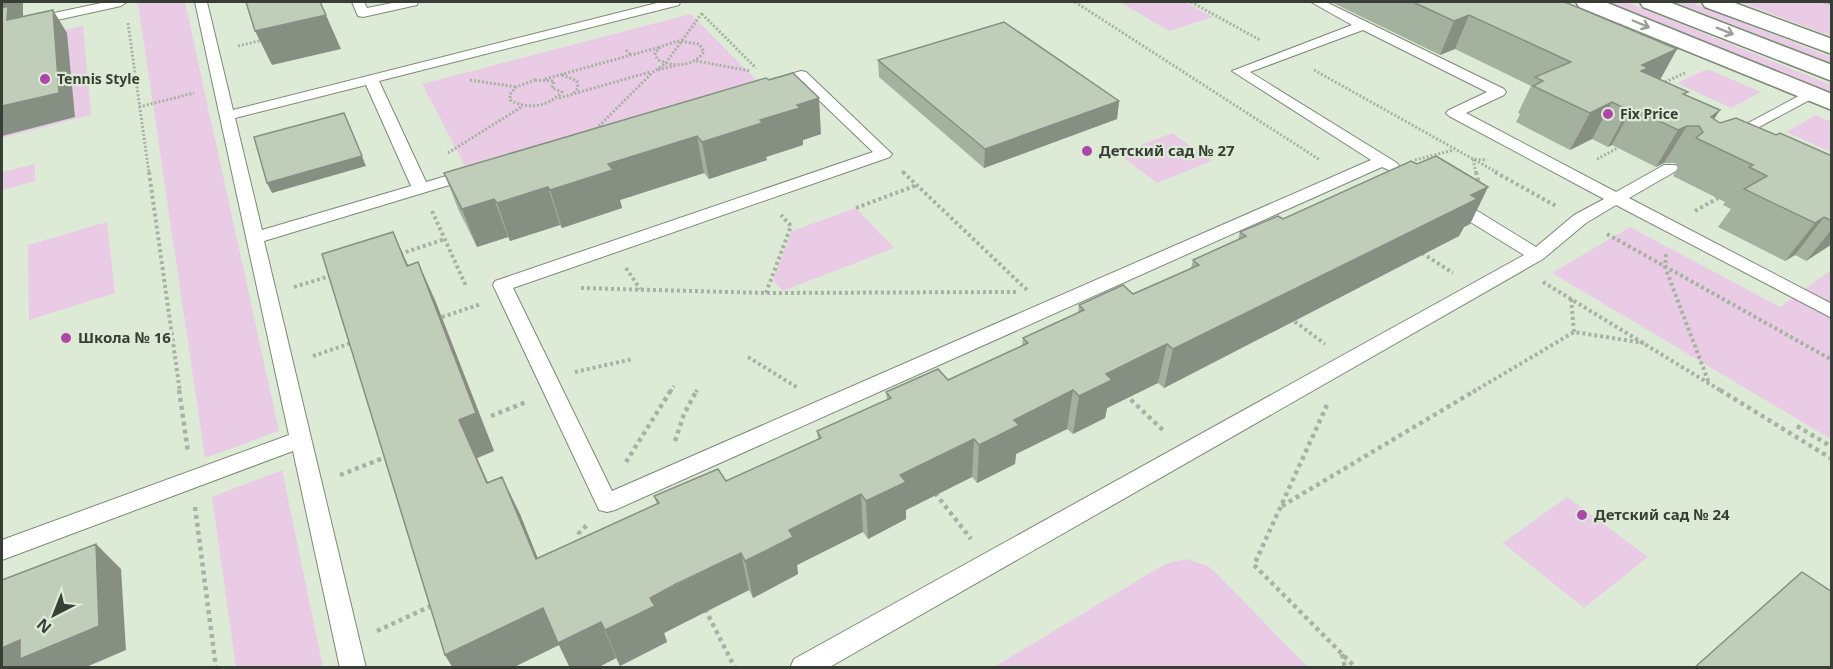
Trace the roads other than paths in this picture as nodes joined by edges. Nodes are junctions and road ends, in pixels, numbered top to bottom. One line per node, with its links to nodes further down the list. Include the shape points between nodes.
1 (201, 2): 17 (lane)
2 (358, 2): 3 (lane, via 363,13)
3 (412, 2)
4 (674, 2): 14 (lane)
5 (1317, 2): 10 (lane)
6 (1651, 2): 13 (street, one-way to 13)
7 (1713, 2): 12 (street)
8 (1585, 6): 16 (street, one-way to 16)
9 (124, 7): 11 (lane)
10 (1364, 25): 15 (lane, via 1239,71 1391,166 1346,177 607,503 502,285 884,154 801,75); 23 (lane, via 1499,92 1454,113)
11 (2, 28)
12 (1832, 47)
13 (1832, 74)
14 (371, 79): 17 (lane); 21 (lane)
15 (750, 91)
16 (1821, 99): 18 (lane)
17 (227, 116): 24 (lane)
18 (1718, 143)
19 (489, 168): 21 (lane)
20 (1670, 168): 23 (lane)
21 (418, 181): 24 (lane)
22 (1440, 196): 25 (lane)
23 (1615, 199): 25 (lane, via 1580,219); 26 (lane)
24 (255, 238): 27 (lane)
25 (1537, 255): 30 (lane)
26 (1832, 312)
27 (301, 439): 28 (lane); 29 (lane)
28 (2, 550)
29 (353, 668)
30 (803, 668)

